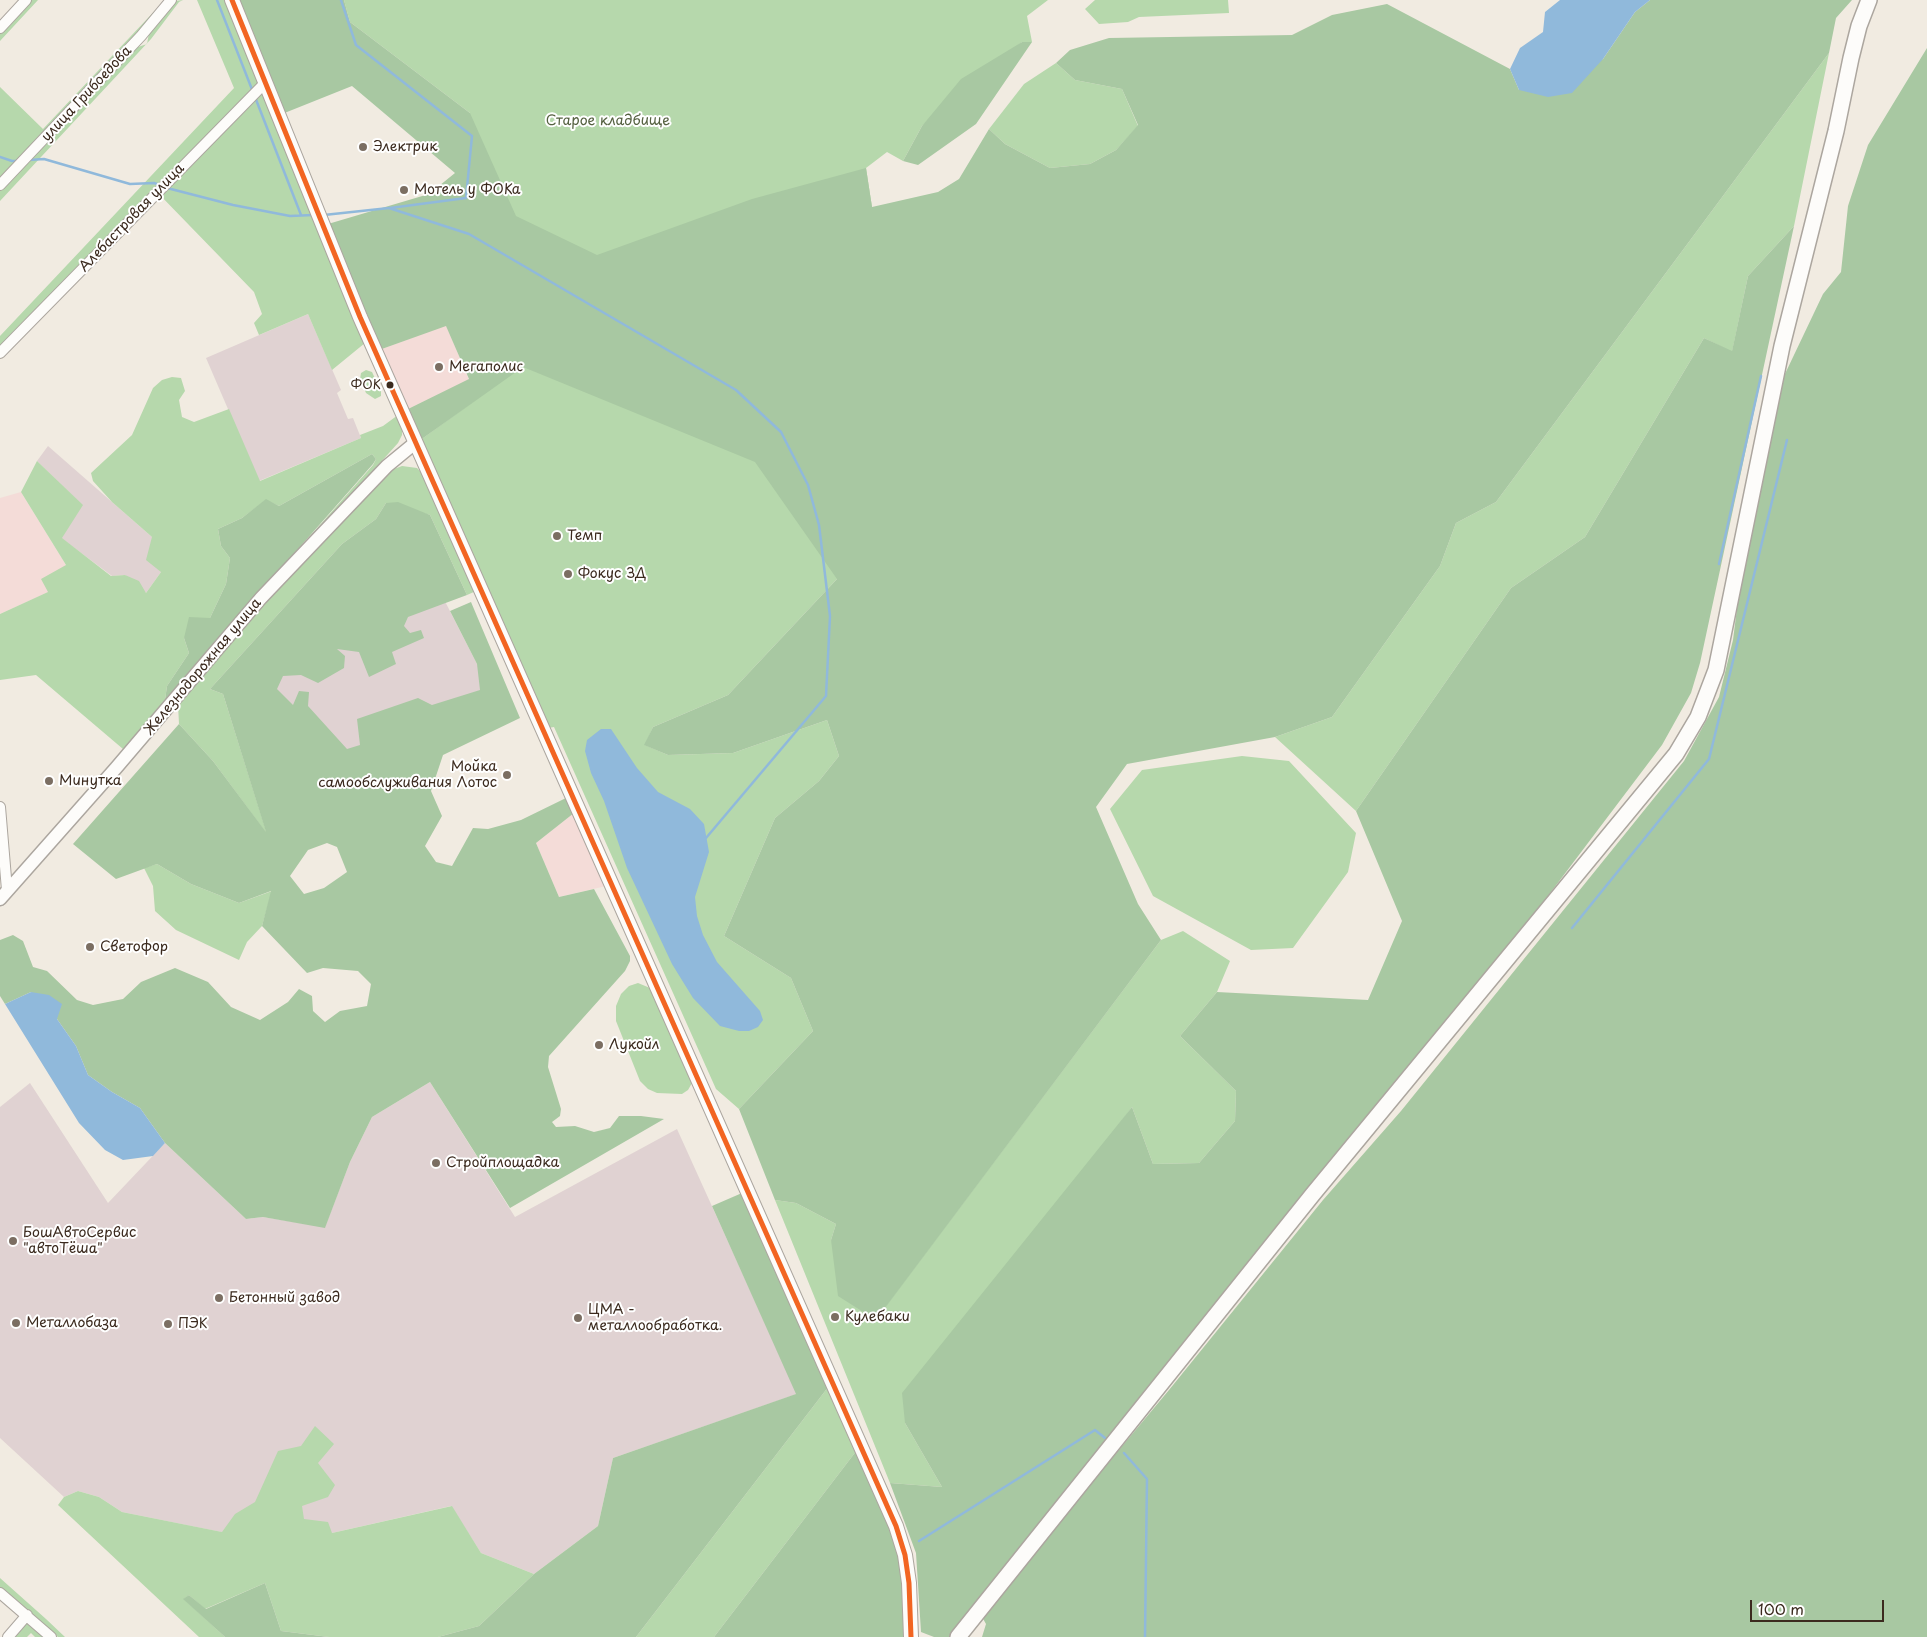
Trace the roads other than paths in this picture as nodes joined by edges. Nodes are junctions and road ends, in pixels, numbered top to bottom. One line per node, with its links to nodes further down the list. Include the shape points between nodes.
1 (26, 0): 5 (street)
2 (171, 0): 7 (street, улица Грибоедова)
3 (232, 0): 6 (main road)
4 (1870, 0): 17 (main road, via 1859,26 1782,346 1716,670 1698,717 1676,754 1313,1194)
5 (0, 28)
6 (265, 83): 8 (street, Алебастровая улица); 9 (main road)
7 (0, 186)
8 (0, 353)
9 (415, 443): 11 (street, Железнодорожная улица, via 387,466 261,598); 16 (main road, via 896,1526 909,1583)
10 (0, 807): 11 (street)
11 (4, 894)
12 (0, 1593): 13 (street)
13 (27, 1615): 14 (street); 15 (street)
14 (8, 1637)
15 (51, 1637)
16 (911, 1637)
17 (958, 1637)

